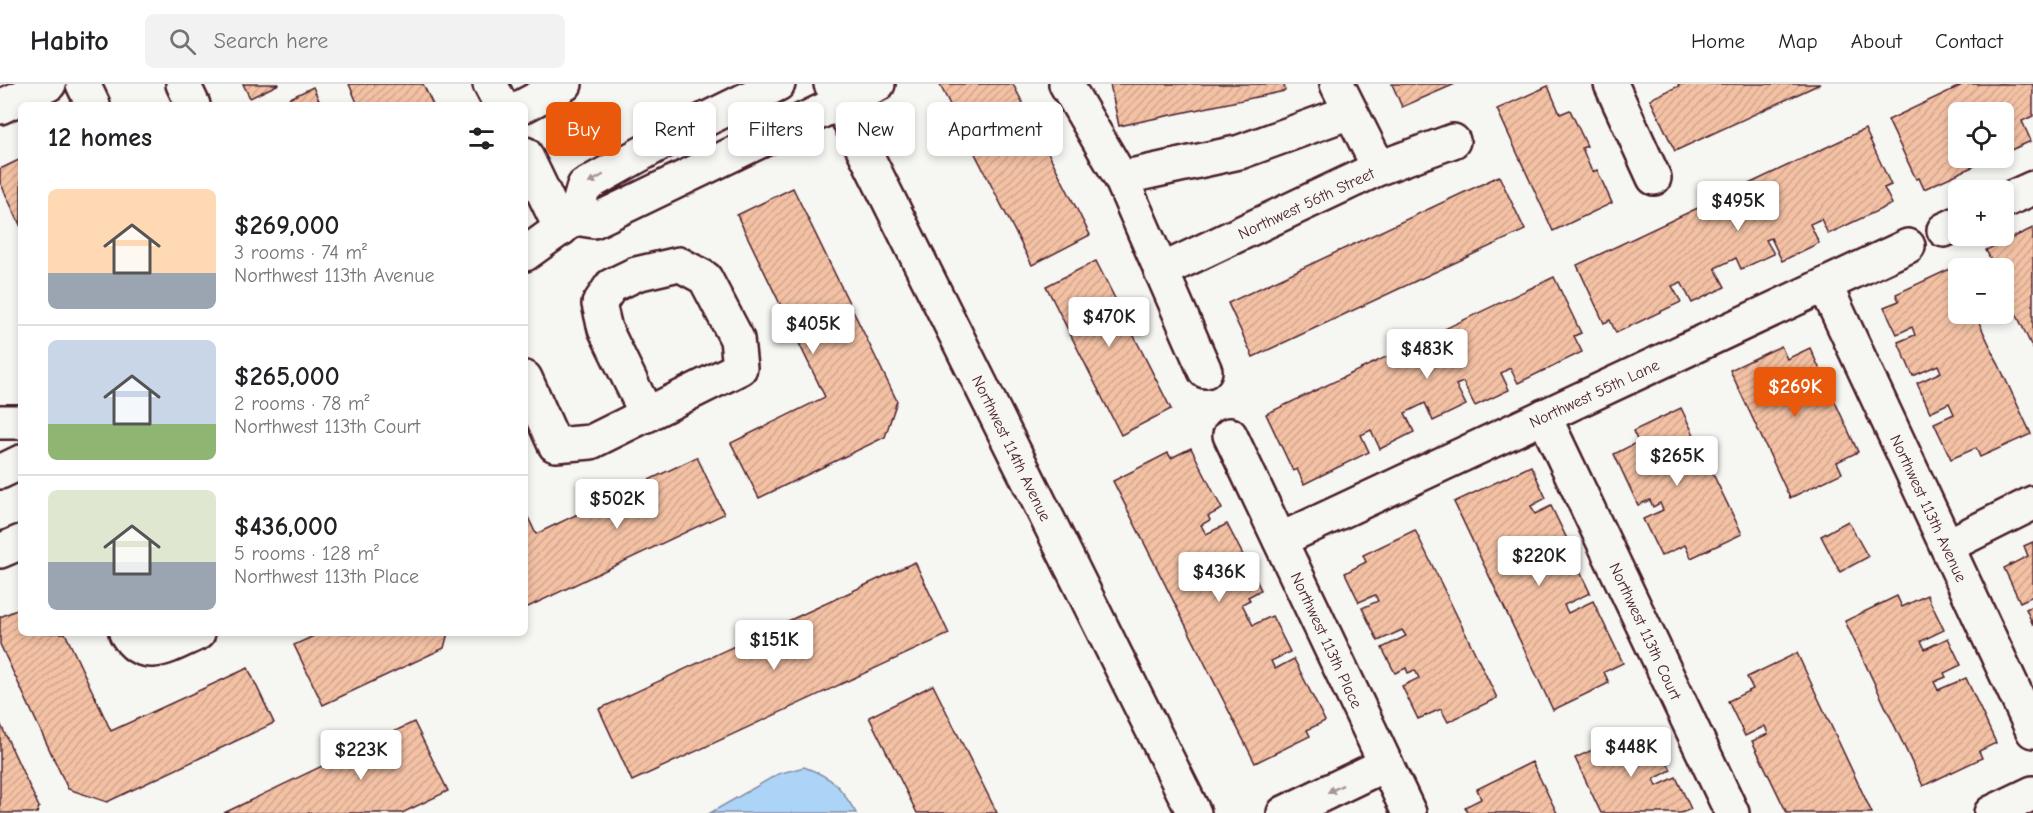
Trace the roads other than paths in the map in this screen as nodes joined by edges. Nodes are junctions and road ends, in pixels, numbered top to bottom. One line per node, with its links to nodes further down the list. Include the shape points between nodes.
1 (49, 84): 16 (street)
2 (83, 84): 12 (street)
3 (183, 84): 13 (street)
4 (490, 84): 14 (street)
5 (565, 84): 15 (street)
6 (777, 84): 19 (street)
7 (878, 84): 10 (street)
8 (1066, 84): 21 (street)
9 (1611, 84): 22 (street)
10 (836, 93): 24 (street); 51 (street, Northwest 114th Avenue)
11 (1343, 98): 20 (street); 21 (street, via 1240,152)
12 (92, 102)
13 (192, 102)
14 (499, 102)
15 (528, 103)
16 (0, 108)
17 (1454, 141): 20 (street, Northwest 56th Street)
18 (528, 159): 26 (street)
19 (629, 160): 24 (street); 26 (street, one-way to 26, via 584,186)
20 (1379, 168): 29 (street, Northwest 56th Street)
21 (1120, 178): 29 (street)
22 (1654, 178)
23 (2033, 188): 25 (street)
24 (646, 196): 26 (street, via 594,221)
25 (2014, 197)
26 (568, 223): 28 (street)
27 (1908, 246): 30 (street, Northwest 55th Lane)
28 (528, 252)
29 (1161, 271): 31 (street)
30 (1825, 285): 34 (street, Northwest 55th Lane); 43 (street, Northwest 113th Avenue)
31 (1206, 371)
32 (528, 385): 33 (street, via 555,445 591,442)
33 (647, 415): 33 (street, via 605,329 599,304 611,286 636,274 679,264 705,278 737,339 740,368)
34 (1544, 416): 41 (street, Northwest 55th Lane); 53 (street, Northwest 113th Court)
35 (0, 422): 36 (street)
36 (18, 422)
37 (1230, 435): 41 (street, Northwest 113th Place)
38 (18, 463): 39 (street)
39 (0, 472)
40 (2033, 503): 43 (street)
41 (1280, 540): 48 (street, Northwest 113th Place)
42 (18, 543): 44 (street)
43 (1947, 546): 47 (street, Northwest 113th Avenue)
44 (0, 551)
45 (128, 636): 46 (street, via 140,649 158,650)
46 (191, 636)
47 (2033, 731)
48 (1386, 764): 50 (street, Northwest 113th Place); 52 (street, one-way to 52)
49 (2033, 793): 54 (street)
50 (1406, 812)
51 (1194, 813)
52 (1284, 813)
53 (1732, 813)
54 (1990, 813)

